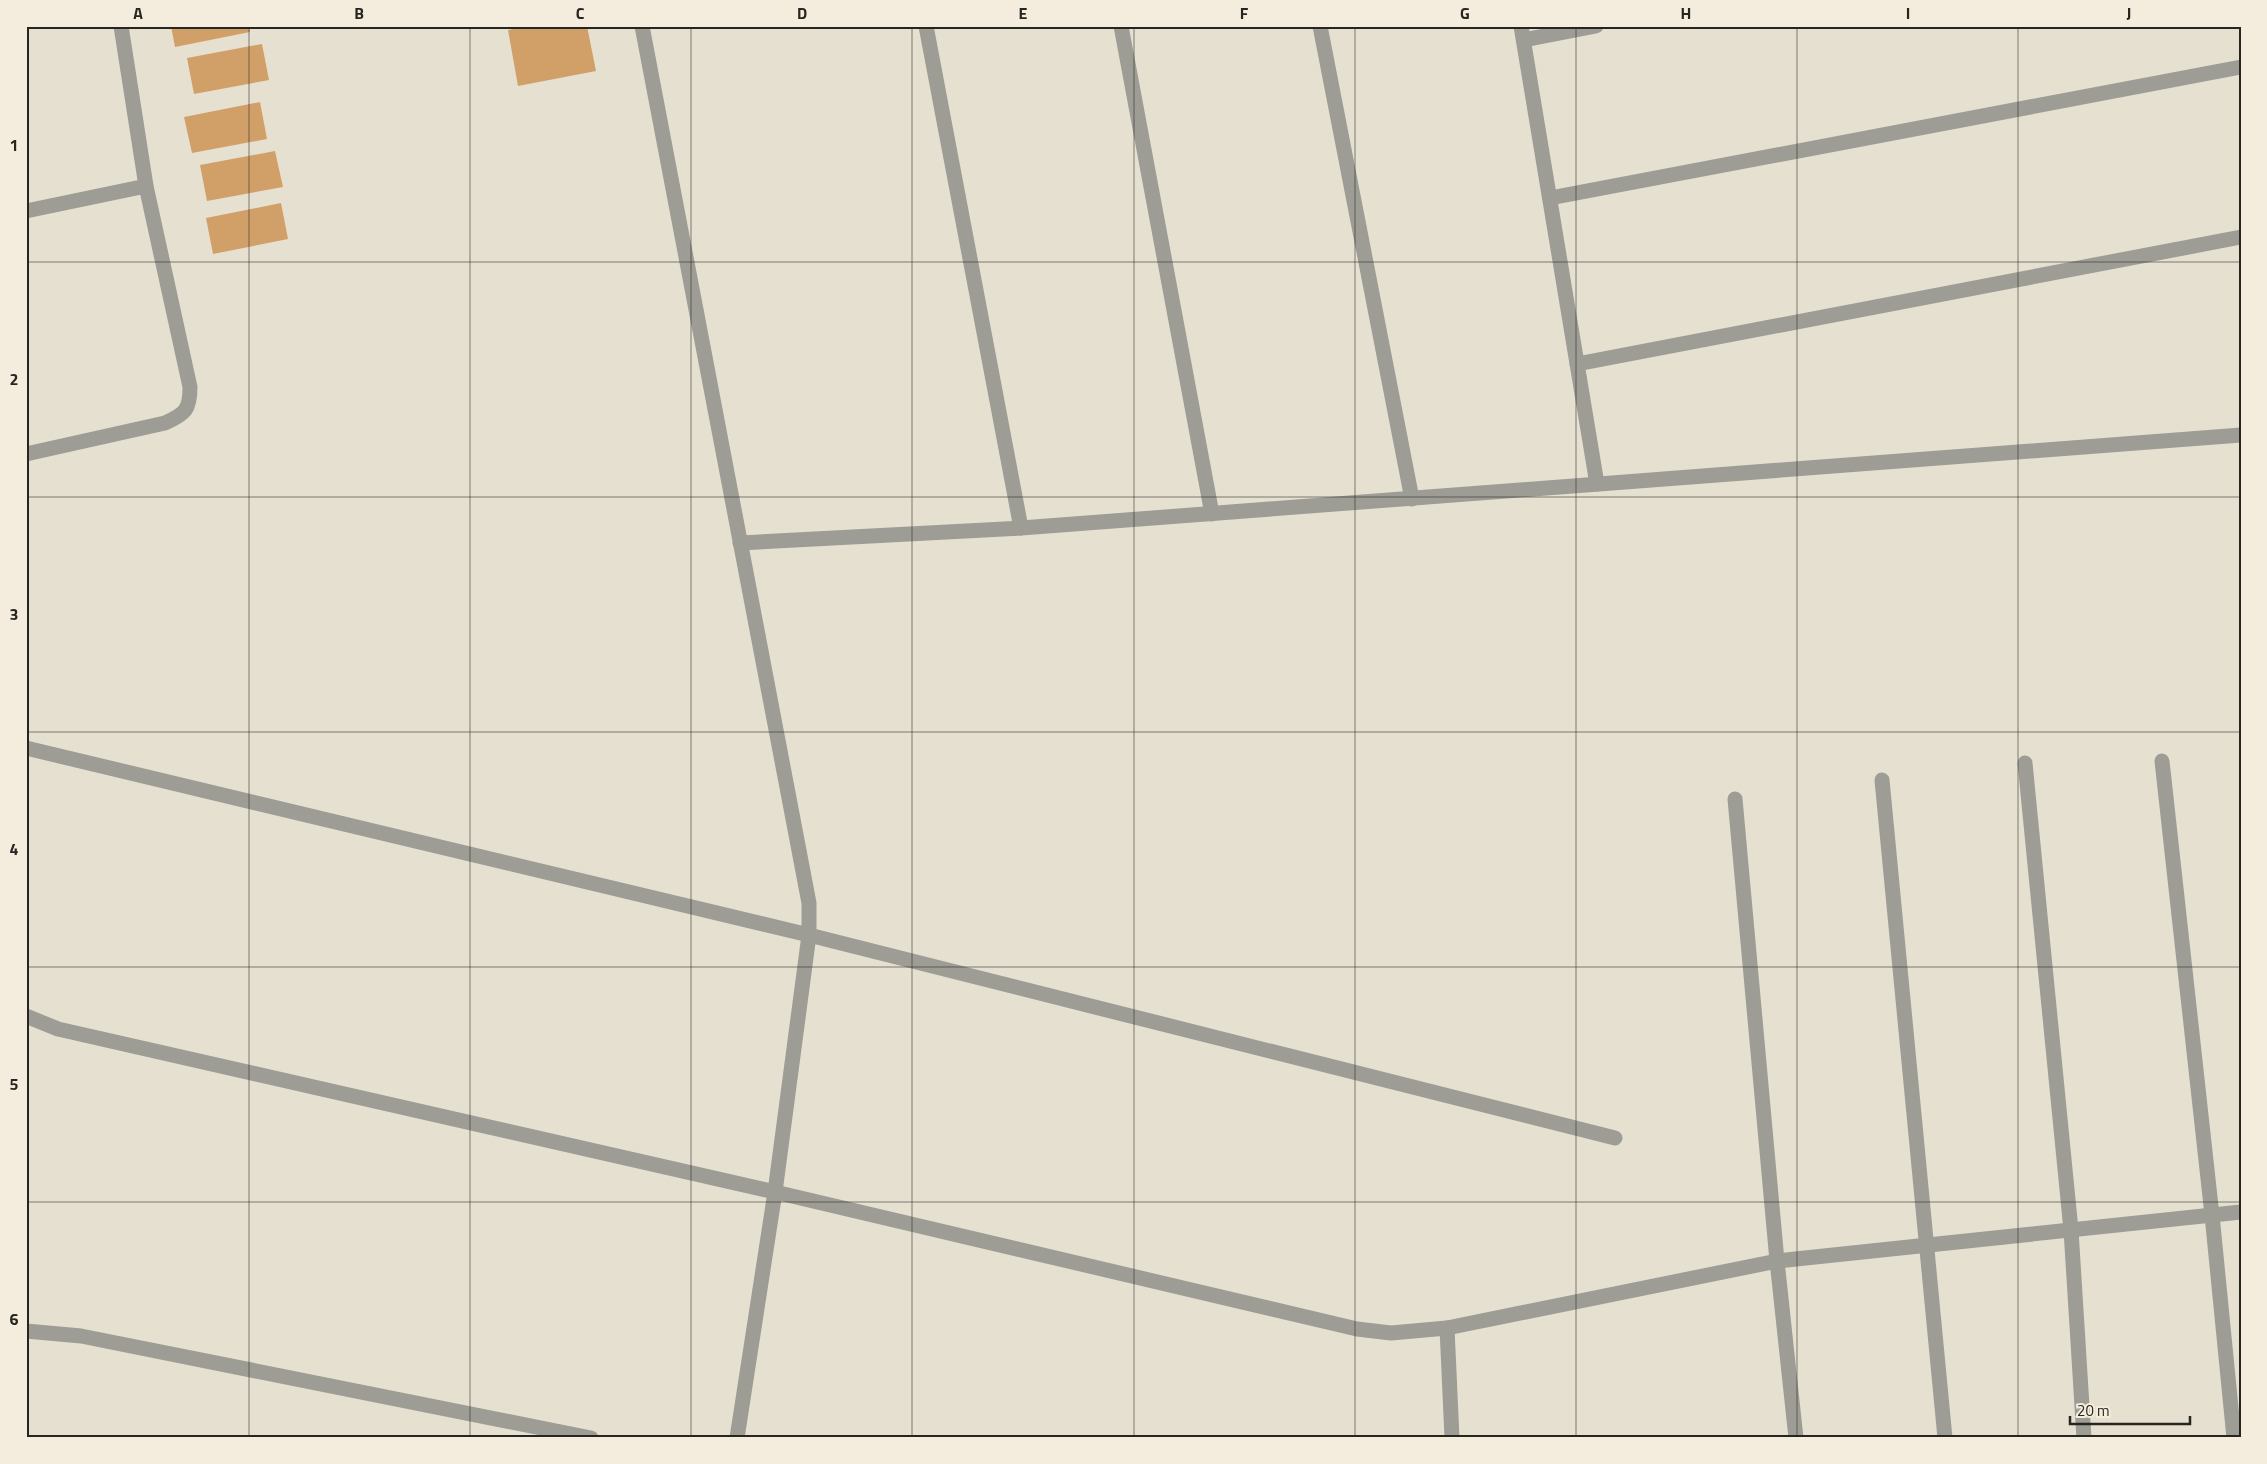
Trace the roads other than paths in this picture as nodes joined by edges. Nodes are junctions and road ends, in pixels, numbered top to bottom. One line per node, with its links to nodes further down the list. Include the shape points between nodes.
1 (120, 26): 9 (street)
2 (642, 26): 20 (street)
3 (926, 26): 19 (street)
4 (1121, 26): 18 (street)
5 (1320, 26): 17 (street)
6 (1596, 26): 7 (street)
7 (1523, 33): 10 (street)
8 (2241, 67): 10 (street)
9 (146, 186): 11 (street); 15 (street, via 190,387 190,403 182,415 165,423)
10 (1550, 198): 13 (street)
11 (26, 211)
12 (2241, 237): 13 (street)
13 (1577, 364): 16 (street)
14 (2241, 435): 16 (street)
15 (26, 454)
16 (1597, 484): 17 (street)
17 (1412, 499): 18 (street)
18 (1212, 514): 19 (street)
19 (1021, 528): 20 (street)
20 (740, 543): 26 (street, via 805,881)
21 (26, 748): 26 (street)
22 (2162, 761): 31 (street)
23 (2025, 763): 32 (street)
24 (1882, 780): 33 (street)
25 (1735, 799): 34 (street)
26 (809, 935): 28 (street); 29 (street)
27 (26, 1016): 29 (street, via 58,1029)
28 (1615, 1138)
29 (775, 1192): 35 (street, via 1357,1330 1391,1333); 38 (street)
30 (2241, 1212): 31 (street)
31 (2212, 1215): 32 (street); 43 (street)
32 (2071, 1230): 33 (street); 42 (street)
33 (1927, 1246): 34 (street); 41 (street)
34 (1777, 1261): 35 (street); 40 (street)
35 (1448, 1328): 39 (street)
36 (26, 1331): 37 (street, via 81,1336)
37 (591, 1438)
38 (737, 1438)
39 (1452, 1438)
40 (1796, 1438)
41 (1945, 1438)
42 (2084, 1438)
43 (2234, 1438)

